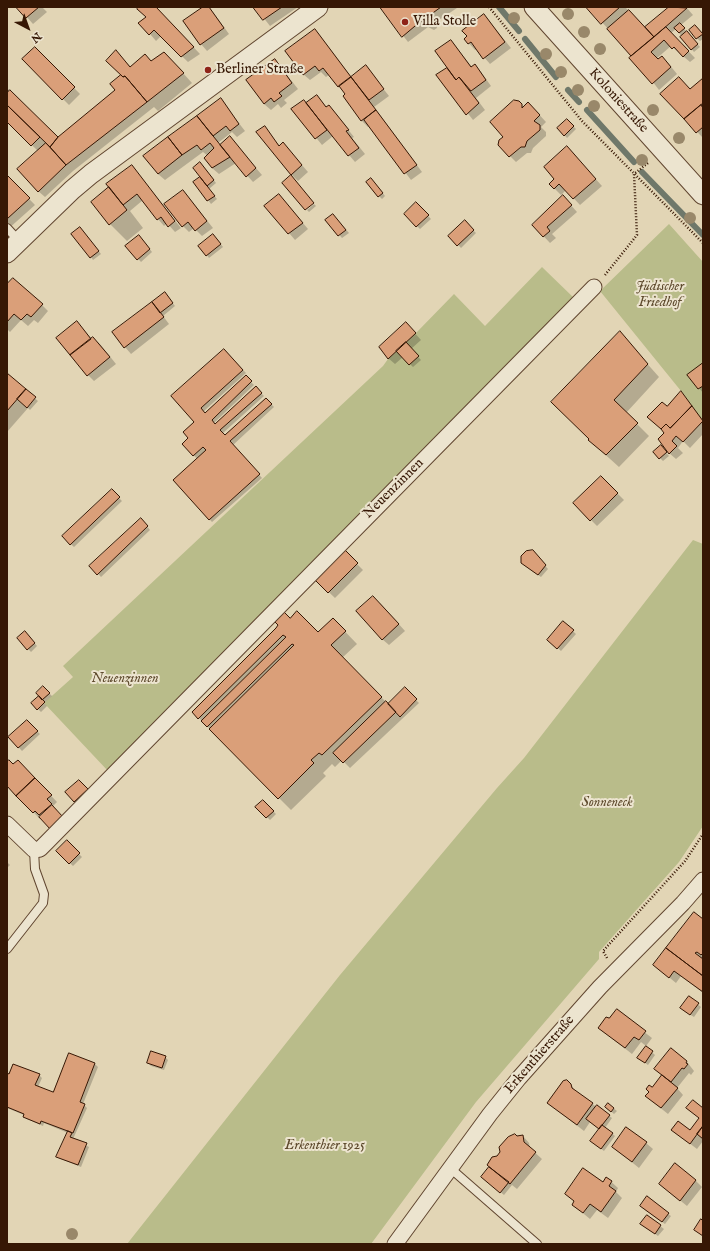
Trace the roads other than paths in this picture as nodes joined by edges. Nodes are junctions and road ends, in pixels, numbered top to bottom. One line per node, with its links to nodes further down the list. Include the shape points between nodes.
1 (318, 7): 4 (street, via 92,174)
2 (534, 7): 3 (street, Koloniestraße)
3 (703, 195)
4 (11, 241)
5 (594, 287): 7 (street, Neuenzinnen, via 47,842 40,849)
6 (7, 824): 7 (street)
7 (34, 850): 9 (lane, via 35,869 44,894 43,903)
8 (703, 880): 10 (street, Erkenthierstraße, via 519,1078)
9 (7, 948)
10 (450, 1168): 11 (street, Erkenthierstraße); 12 (lane)
11 (395, 1244)
12 (537, 1244)

